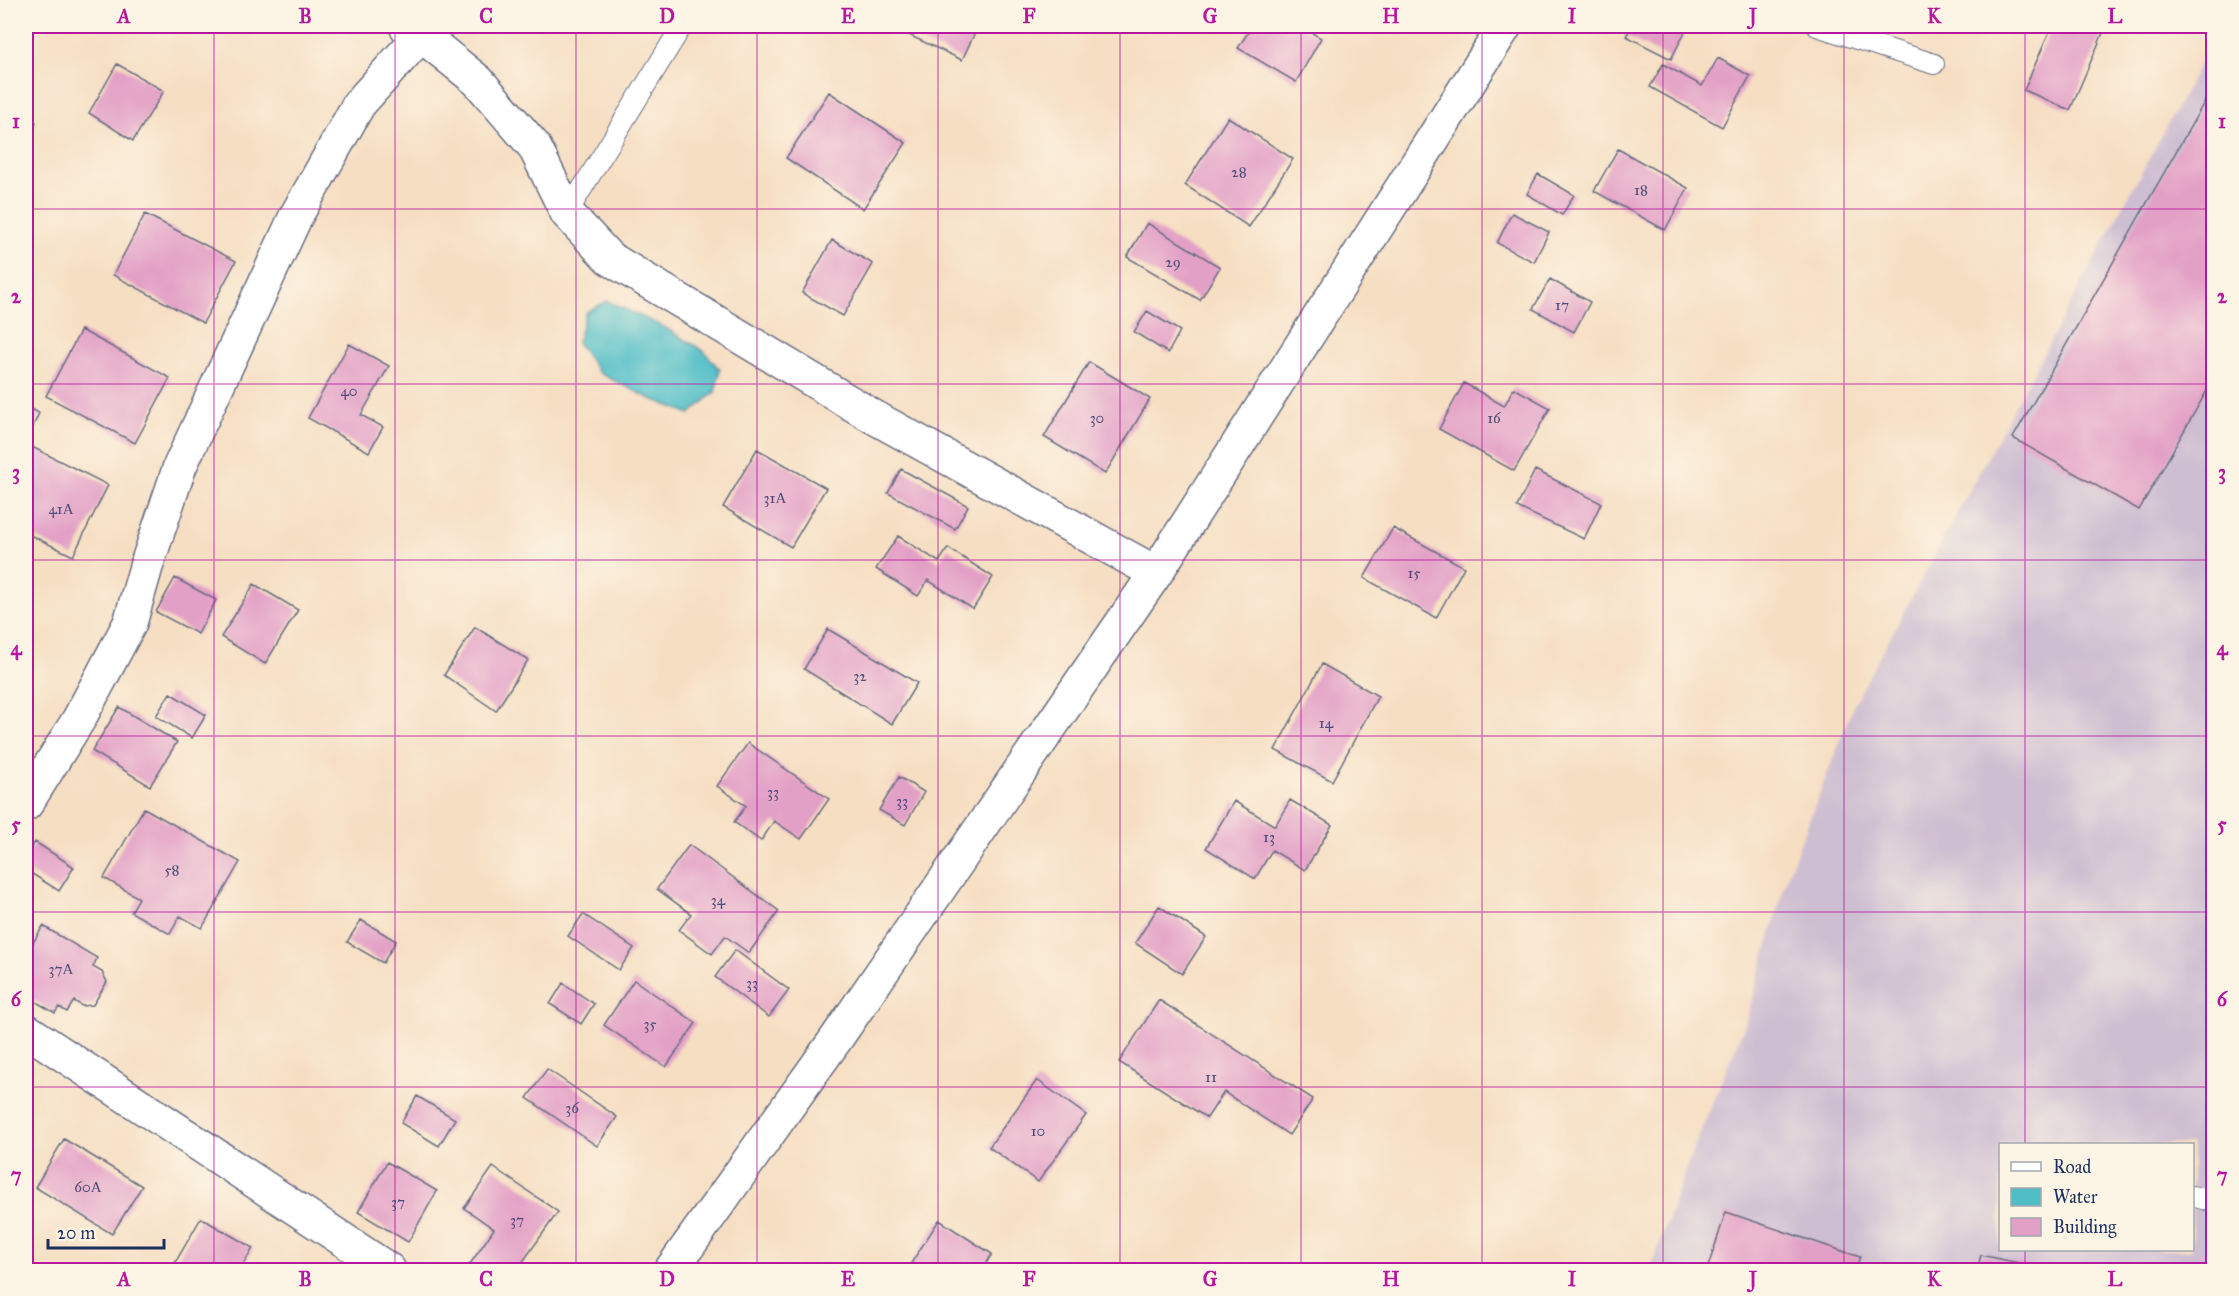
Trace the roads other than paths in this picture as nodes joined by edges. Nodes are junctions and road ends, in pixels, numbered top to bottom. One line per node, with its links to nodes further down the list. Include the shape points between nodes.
1 (682, 26): 6 (lane)
2 (1505, 26): 7 (street)
3 (1817, 26): 5 (lane)
4 (414, 30): 6 (street, via 478,81 534,146); 8 (street, via 359,104 296,216 180,466 130,623 79,719)
5 (1934, 64)
6 (567, 213): 7 (street, via 609,258 874,417)
7 (1156, 573): 13 (street, via 836,1039)
8 (26, 804)
9 (26, 1030): 12 (street)
10 (2194, 1196): 11 (lane)
11 (2214, 1202)
12 (389, 1270)
13 (671, 1270)

